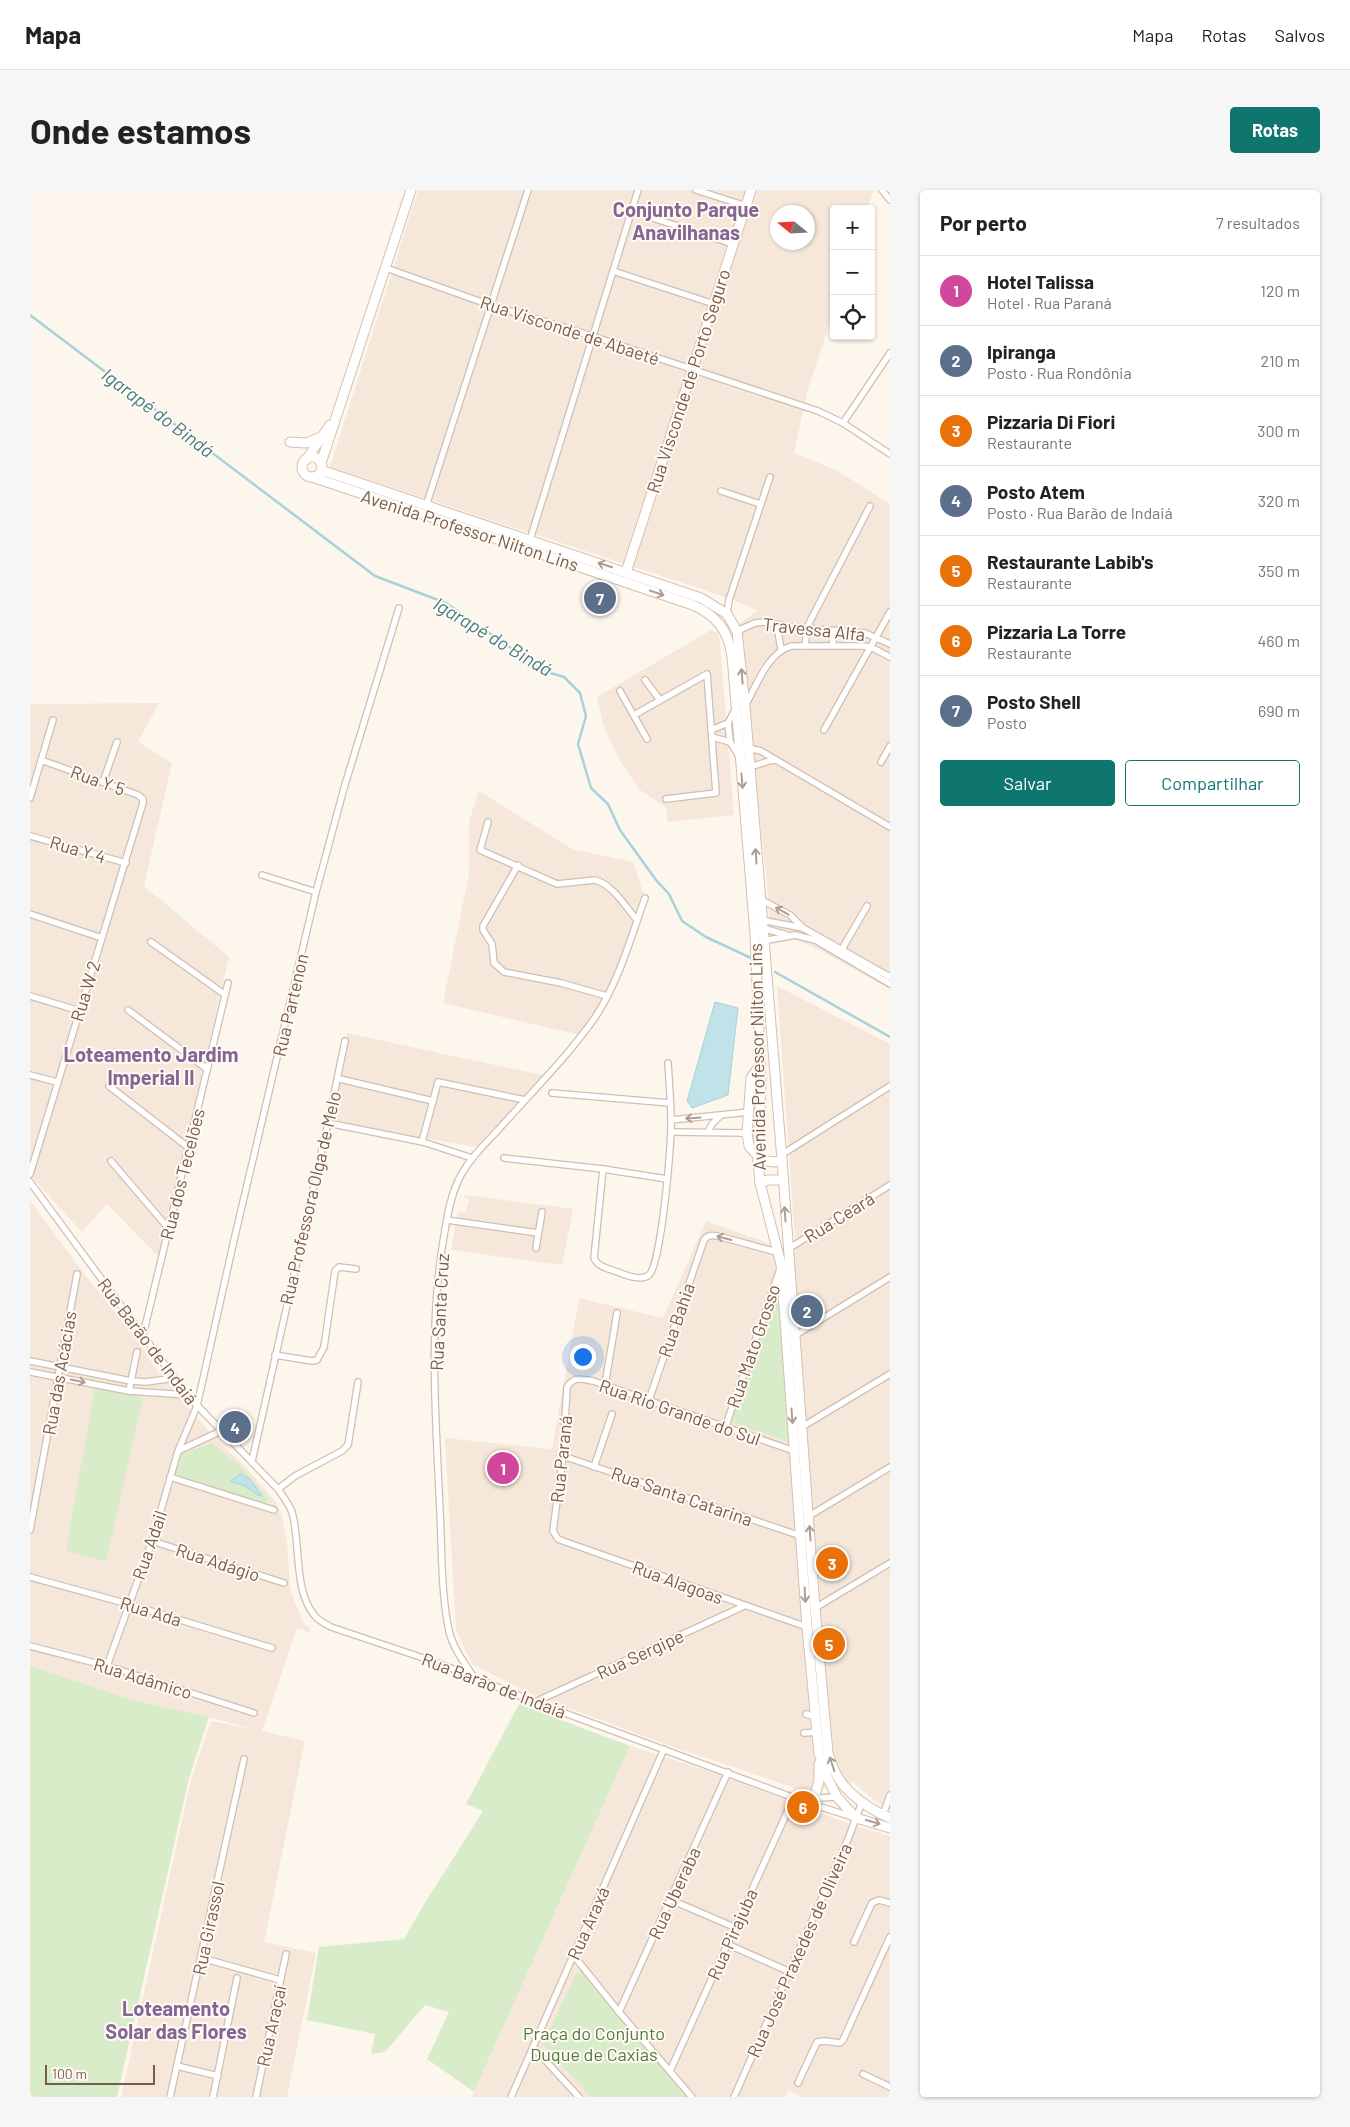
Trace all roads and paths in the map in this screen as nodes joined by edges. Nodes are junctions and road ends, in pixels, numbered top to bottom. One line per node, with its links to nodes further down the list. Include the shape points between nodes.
1 (411, 190): 11 (main road)
2 (528, 190): 14 (street)
3 (638, 190): 9 (street)
4 (696, 190): 8 (street)
5 (751, 190): 8 (main road, Rua Visconde de Porto Seguro)
6 (882, 190): 7 (street)
7 (890, 200)
8 (746, 206): 10 (main road, Rua Visconde de Porto Seguro)
9 (631, 211): 10 (street); 12 (street)
10 (733, 244): 13 (main road, Rua Visconde de Porto Seguro)
11 (386, 268): 14 (street, Rua Visconde de Abaeté); 18 (main road)
12 (612, 271): 13 (street); 15 (street)
13 (714, 304): 17 (main road, Rua Visconde de Porto Seguro)
14 (490, 305): 15 (street, Rua Visconde de Abaeté); 29 (street)
15 (592, 336): 17 (street, Rua Visconde de Abaeté); 31 (street)
16 (890, 353): 19 (street)
17 (691, 369): 19 (street, Rua Visconde de Abaeté, via 818,412); 32 (main road, Rua Visconde de Porto Seguro)
18 (334, 419): 20 (main road); 24 (main road)
19 (843, 424): 22 (street, Rua Visconde de Abaeté)
20 (321, 437): 21 (main road, via 306,443); 23 (main road)
21 (290, 442)
22 (890, 454)
23 (306, 460): 24 (main road, via 316,458); 25 (main road, via 303,471)
24 (321, 466): 25 (main road, via 318,474); 29 (main road, Avenida Professor Nilton Lins)
25 (312, 477): 50 (main road, Avenida Professor Nilton Lins, one-way to 50, via 704,610 727,634)
26 (770, 477): 28 (street)
27 (721, 491): 28 (street)
28 (760, 504): 35 (street)
29 (426, 506): 31 (main road, Avenida Professor Nilton Lins)
30 (870, 506): 37 (street)
31 (530, 540): 32 (main road, Avenida Professor Nilton Lins, one-way to 31)
32 (626, 572): 35 (main road, Avenida Professor Nilton Lins, via 701,598)
33 (399, 608): 76 (street, Rua Partenon)
34 (890, 612): 40 (street)
35 (727, 614): 38 (main road, Avenida Professor Nilton Lins)
36 (778, 626): 37 (street, Travessa Alfa); 38 (street, Travessa Alfa, via 755,623); 45 (street)
37 (806, 627): 39 (street, Travessa Alfa); 43 (street)
38 (737, 631): 50 (main road, Avenida Professor Nilton Lins, one-way to 38)
39 (832, 631): 40 (street, Travessa Alfa); 42 (street)
40 (876, 637): 41 (street, Travessa Alfa); 44 (street)
41 (890, 644)
42 (833, 645): 43 (street); 44 (street)
43 (805, 646): 45 (street)
44 (871, 647): 46 (street); 54 (street)
45 (780, 650): 50 (street)
46 (890, 657)
47 (646, 680): 49 (street)
48 (620, 691): 51 (street)
49 (660, 700): 51 (street); 55 (street, via 707,674)
50 (741, 707): 53 (street); 60 (main road, Avenida Professor Nilton Lins); 61 (main road, Avenida Professor Nilton Lins)
51 (634, 714): 56 (street)
52 (53, 720): 62 (street)
53 (728, 723): 55 (street); 58 (street)
54 (824, 730)
55 (712, 734): 58 (street); 68 (street, via 716,793)
56 (647, 739)
57 (117, 742): 66 (street)
58 (730, 742): 61 (street)
59 (890, 746): 64 (street)
60 (748, 748): 63 (street); 65 (main road, Avenida Professor Nilton Lins)
61 (740, 758): 89 (main road, Avenida Professor Nilton Lins, one-way to 89)
62 (41, 760): 66 (street, Rua Y 5); 67 (street)
63 (776, 760): 65 (street); 71 (street)
64 (881, 762)
65 (750, 767): 78 (main road, Avenida Professor Nilton Lins, one-way to 65)
66 (103, 782): 69 (street, Rua Y 5, via 142,797)
67 (30, 798)
68 (666, 799)
69 (142, 809): 73 (street, Rua W 2)
70 (488, 822): 74 (street, via 480,850)
71 (890, 827)
72 (30, 836): 73 (street, Rua Y 4)
73 (126, 863): 85 (street, Rua W 2)
74 (518, 865): 81 (street, via 557,884 600,882 611,889); 95 (street, via 483,926 492,944 494,963 504,972)
75 (262, 875): 76 (street)
76 (316, 892): 160 (street, Rua Partenon)
77 (645, 898): 81 (street, Rua Santa Cruz)
78 (760, 899): 82 (main road, Avenida Professor Nilton Lins); 83 (street, one-way to 78, via 790,916)
79 (866, 906): 88 (street)
80 (30, 914): 85 (street)
81 (637, 920): 95 (street, Rua Santa Cruz)
82 (762, 924): 83 (street); 84 (street); 86 (main road, Avenida Professor Nilton Lins)
83 (802, 928): 88 (street)
84 (789, 936): 86 (street); 92 (street, via 814,940)
85 (102, 938): 97 (street, Rua W 2)
86 (763, 941): 89 (main road, Avenida Professor Nilton Lins)
87 (151, 942): 93 (street)
88 (842, 949): 90 (street)
89 (760, 956): 100 (main road, Avenida Professor Nilton Lins, via 756,969); 120 (main road, Avenida Professor Nilton Lins, via 766,973)
90 (890, 977)
91 (228, 983): 93 (street, Rua dos Tecelões)
92 (890, 984)
93 (224, 994): 101 (street, Rua dos Tecelões)
94 (30, 996): 97 (street)
95 (608, 996): 108 (street, Rua Santa Cruz, via 580,1035)
96 (128, 1010): 101 (street)
97 (80, 1011): 104 (street, Rua W 2)
98 (345, 1041): 114 (street, Rua Professora Olga de Melo)
99 (668, 1063): 110 (street)
100 (760, 1065): 111 (main road, via 751,1078); 123 (main road, Avenida Professor Nilton Lins)
101 (207, 1068): 119 (street, Rua dos Tecelões)
102 (30, 1075): 104 (street)
103 (340, 1079): 109 (street)
104 (57, 1082): 126 (street, Rua W 2)
105 (109, 1086): 119 (street)
106 (890, 1086): 120 (street)
107 (552, 1093): 110 (street)
108 (524, 1100): 109 (street, via 438,1082); 121 (street, Rua Santa Cruz)
109 (433, 1101): 118 (street)
110 (670, 1103): 113 (street)
111 (749, 1112): 112 (street); 117 (main road)
112 (721, 1115): 113 (street, one-way to 113); 116 (street)
113 (672, 1120): 115 (street)
114 (328, 1123): 121 (street, via 423,1142); 146 (street, Rua Professora Olga de Melo)
115 (671, 1132): 116 (street); 127 (street)
116 (708, 1132): 117 (street)
117 (747, 1133): 123 (main road, via 749,1146)
118 (423, 1138)
119 (189, 1148): 134 (street, Rua dos Tecelões)
120 (782, 1157): 123 (main road, via 774,1162); 128 (main road, Avenida Professor Nilton Lins)
121 (472, 1158): 133 (street, Rua Santa Cruz, via 460,1176)
122 (504, 1158): 125 (street)
123 (758, 1158): 130 (main road, Avenida Professor Nilton Lins)
124 (111, 1161): 134 (street)
125 (603, 1169): 127 (street); 127 (street, via 594,1258 600,1265 628,1276 642,1278 653,1270)
126 (30, 1174)
127 (667, 1179)
128 (783, 1180): 130 (main road); 137 (main road, Avenida Professor Nilton Lins, one-way to 128)
129 (30, 1182): 143 (street, Rua Barão de Indaiá)
130 (760, 1183): 137 (main road, Avenida Professor Nilton Lins)
131 (890, 1185): 137 (street, Rua Ceará)
132 (542, 1212): 135 (street)
133 (447, 1220): 135 (street); 189 (street, Rua Santa Cruz, via 438,1269 435,1318 435,1399 446,1612 456,1650)
134 (169, 1229): 143 (street, Rua dos Tecelões)
135 (538, 1233): 136 (street)
136 (536, 1248)
137 (784, 1251): 138 (main road, Avenida Professor Nilton Lins); 144 (main road, Avenida Professor Nilton Lins); 159 (street, Rua Bahia, one-way to 159, via 712,1235 704,1240)
138 (781, 1264): 163 (street, Rua Mato Grosso); 166 (main road, Avenida Professor Nilton Lins, one-way to 166)
139 (356, 1269): 146 (street, via 337,1268 324,1347 317,1360)
140 (76, 1274): 148 (street, Rua das Acácias)
141 (890, 1277): 144 (street)
142 (617, 1314): 155 (street)
143 (143, 1335): 152 (street, Rua Barão de Indaiá)
144 (794, 1336): 162 (main road, Avenida Professor Nilton Lins)
145 (137, 1352): 153 (street)
146 (274, 1355): 168 (street, Rua Professora Olga de Melo)
147 (30, 1362): 148 (street)
148 (60, 1367): 151 (street, Rua das Acácias); 153 (street)
149 (30, 1372): 151 (street)
150 (890, 1374): 162 (street)
151 (58, 1377): 157 (street, one-way to 157); 175 (street, Rua das Acácias)
152 (175, 1378): 153 (street); 158 (street, Rua Barão de Indaiá)
153 (131, 1381): 157 (street)
154 (358, 1382): 172 (street, via 348,1445)
155 (605, 1385): 156 (street, Rua Rio Grande do Sul, via 578,1378); 159 (street, Rua Rio Grande do Sul)
156 (567, 1387): 167 (street, Rua Paraná)
157 (129, 1391): 158 (street)
158 (187, 1395): 160 (street, Rua Barão de Indaiá)
159 (649, 1400): 163 (street, Rua Rio Grande do Sul)
160 (197, 1406): 164 (street, Rua Barão de Indaiá); 165 (street, Rua Adail)
161 (612, 1414): 169 (street)
162 (802, 1427): 174 (main road, Avenida Professor Nilton Lins)
163 (725, 1428): 166 (street, Rua Rio Grande do Sul)
164 (221, 1431): 165 (street); 168 (street, Rua Barão de Indaiá)
165 (178, 1451): 171 (street, Rua Adail)
166 (794, 1451): 177 (main road, Avenida Professor Nilton Lins)
167 (562, 1456): 169 (street, Rua Santa Catarina); 176 (street, Rua Paraná)
168 (252, 1461): 172 (street, Rua Barão de Indaiá)
169 (594, 1467): 177 (street, Rua Santa Catarina)
170 (890, 1467): 174 (street)
171 (170, 1477): 173 (street); 178 (street, Rua Adail)
172 (278, 1489): 189 (street, Rua Barão de Indaiá, via 291,1510 302,1586 316,1617 332,1627)
173 (274, 1510)
174 (809, 1516): 184 (main road, Avenida Professor Nilton Lins, one-way to 174)
175 (30, 1530)
176 (553, 1531): 183 (street, Rua Alagoas, via 558,1539)
177 (801, 1536): 185 (main road, Avenida Professor Nilton Lins, one-way to 185)
178 (152, 1541): 181 (street, Rua Adágio); 182 (street, Rua Adail)
179 (890, 1563): 184 (street)
180 (30, 1577): 182 (street, Rua Ada)
181 (284, 1583)
182 (128, 1604): 187 (street, Rua Ada); 188 (street, Rua Adail)
183 (744, 1606): 185 (street, Rua Alagoas); 190 (street, Rua Sergipe)
184 (815, 1608): 205 (main road, Avenida Professor Nilton Lins, one-way to 184, via 835,1772 828,1753)
185 (807, 1627): 193 (main road, Avenida Professor Nilton Lins)
186 (30, 1646): 188 (street, Rua Adâmico)
187 (272, 1648)
188 (107, 1666): 191 (street, Rua Adâmico)
189 (473, 1676): 190 (street, Rua Barão de Indaiá)
190 (535, 1702): 196 (street, Rua Barão de Indaiá)
191 (254, 1713)
192 (806, 1714): 193 (street)
193 (816, 1717): 194 (main road, Avenida Professor Nilton Lins)
194 (817, 1732): 195 (street); 197 (main road, Avenida Professor Nilton Lins)
195 (804, 1733)
196 (664, 1749): 199 (street, Rua Barão de Indaiá); 216 (street, Rua Araxá)
197 (819, 1754): 202 (main road, Avenida Professor Nilton Lins); 203 (main road, via 820,1780)
198 (244, 1759): 217 (street, Rua Girassol)
199 (728, 1772): 201 (street, Rua Barão de Indaiá); 209 (street, Rua Uberaba)
200 (890, 1795): 206 (street)
201 (794, 1796): 204 (street, Rua Barão de Indaiá); 211 (street, Rua Pirajuba)
202 (837, 1797): 203 (street, Rua Barão de Indaiá); 207 (main road, Avenida Professor Nilton Lins)
203 (814, 1798): 204 (street, Rua Barão de Indaiá)
204 (801, 1799): 207 (street, Rua Barão de Indaiá)
205 (862, 1802): 206 (main road, Avenida Professor Nilton Lins); 207 (street, Rua José Praxedes de Oliveira)
206 (886, 1816)
207 (856, 1818): 208 (main road, one-way to 208); 218 (street, Rua José Praxedes de Oliveira)
208 (890, 1828)
209 (671, 1900): 211 (street); 221 (street, Rua Uberaba)
210 (890, 1903): 213 (street, via 880,1900 872,1903)
211 (734, 1927): 214 (street, Rua Pirajuba)
212 (890, 1936): 227 (street, via 843,2040 840,2043 817,2042)
213 (854, 1942)
214 (727, 1944): 218 (street); 224 (street, Rua Pirajuba)
215 (286, 1954): 220 (street, Rua Araçaí)
216 (574, 1956): 221 (street); 222 (street, Rua Araxá)
217 (202, 1958): 220 (street); 223 (street, Rua Girassol)
218 (790, 1972): 235 (street, Rua José Praxedes de Oliveira)
219 (237, 1978): 226 (street)
220 (280, 1980): 231 (street, Rua Araçaí)
221 (620, 2012): 224 (street)
222 (533, 2047): 232 (street, Rua Araxá); 233 (street)
223 (177, 2066): 226 (street); 229 (street, Rua Girassol)
224 (670, 2071): 234 (street)
225 (863, 2074): 228 (street)
226 (218, 2076): 230 (street)
227 (798, 2082)
228 (890, 2087)
229 (170, 2097)
230 (213, 2097)
231 (256, 2097)
232 (511, 2097)
233 (579, 2097)
234 (692, 2097)
235 (734, 2097)

